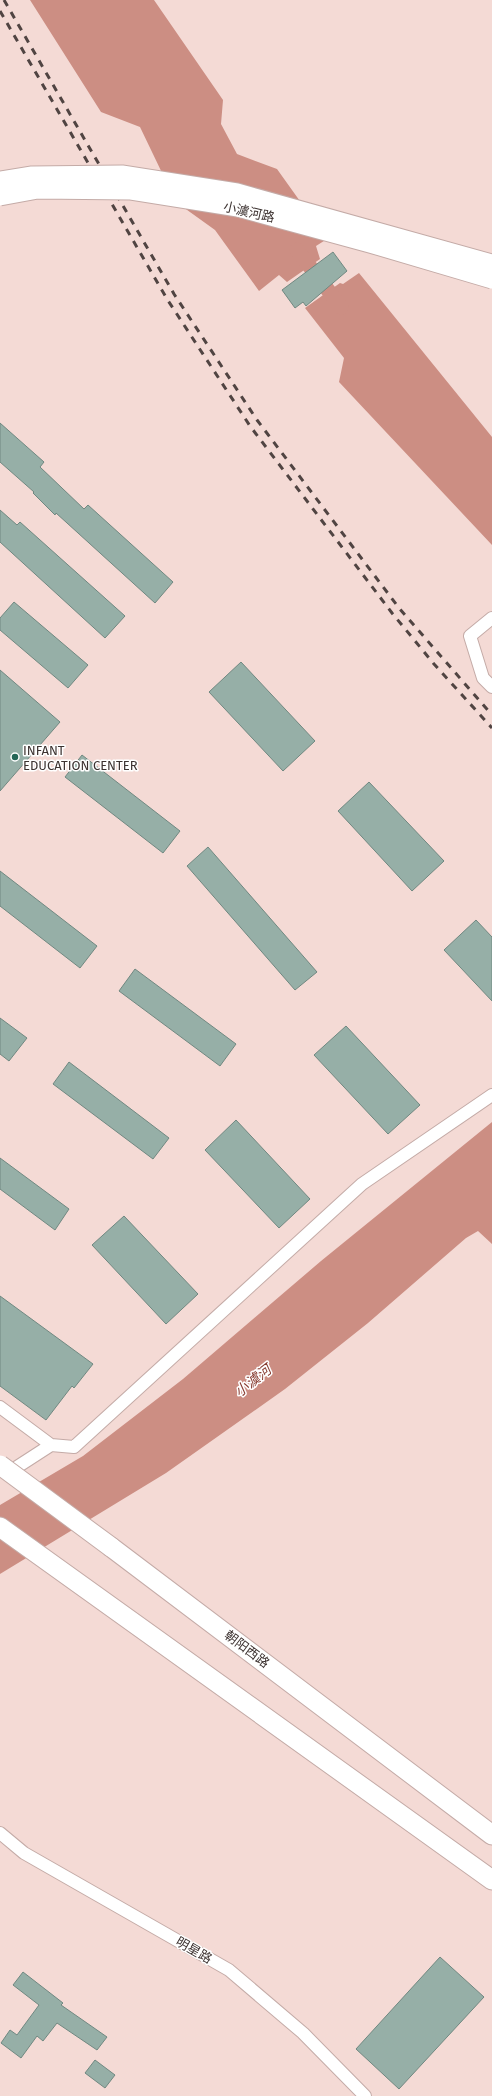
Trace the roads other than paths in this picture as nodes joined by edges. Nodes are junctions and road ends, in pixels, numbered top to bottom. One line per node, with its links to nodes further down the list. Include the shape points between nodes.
1 (0, 180): 3 (main road, 小澞河路, bridge, via 32,175 122,174 237,192)
2 (0, 197): 4 (main road, 小澞河路, bridge, via 38,190 131,191 230,207)
3 (492, 264)
4 (492, 280)
5 (492, 618): 6 (street, via 470,636 483,678)
6 (492, 686)
7 (492, 1095): 9 (street, via 362,1184 74,1447)
8 (0, 1407): 9 (street)
9 (51, 1445): 10 (street)
10 (9, 1466): 13 (main road, 朝阳西路, bridge, via 111,1547)
11 (0, 1527): 14 (main road)
12 (0, 1833): 15 (street, 明星路, via 24,1853 229,1970 303,2033)
13 (492, 1835)
14 (492, 1880)
15 (365, 2096)

